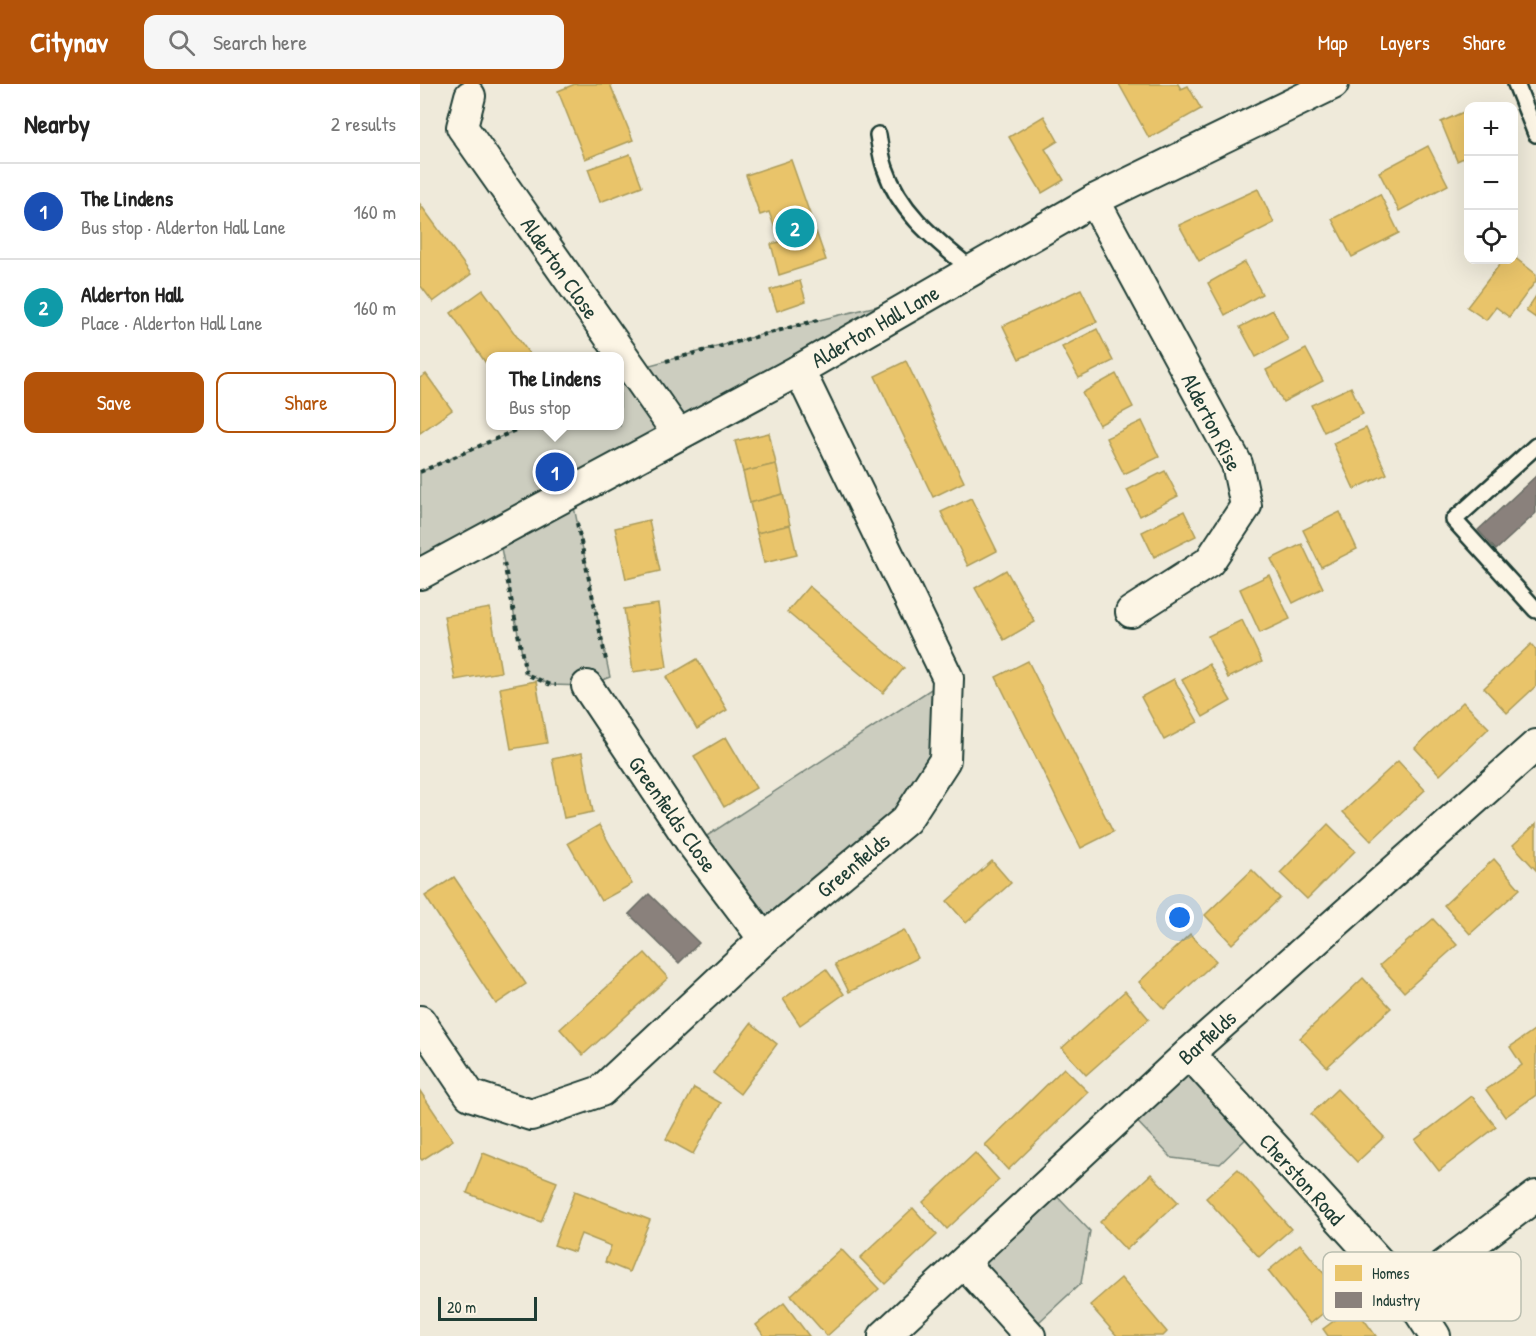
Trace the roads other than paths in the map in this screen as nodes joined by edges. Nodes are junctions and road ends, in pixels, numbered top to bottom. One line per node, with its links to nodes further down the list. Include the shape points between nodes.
1 (1333, 84): 6 (street, Alderton Hall Lane)
2 (1516, 84): 4 (lane)
3 (470, 96): 8 (street, Alderton Close, via 462,127)
4 (1536, 134)
5 (878, 135): 7 (lane, via 891,186 903,207)
6 (1094, 200): 7 (street, Alderton Hall Lane); 15 (street, Alderton Rise, via 1237,464 1246,506 1209,562)
7 (972, 270): 10 (street, Alderton Hall Lane)
8 (619, 352)
9 (624, 359): 11 (street, Alderton Close)
10 (800, 369): 11 (street, Alderton Hall Lane); 18 (street, Greenfields, via 948,678 945,760 906,820)
11 (678, 434): 13 (street, Alderton Hall Lane)
12 (1536, 446): 14 (lane, via 1454,520)
13 (420, 574)
14 (1536, 610)
15 (1131, 612)
16 (592, 695): 18 (street, Greenfields Close, via 693,845)
17 (1536, 745): 20 (street, Barfields)
18 (764, 939): 19 (street, Greenfields, via 601,1091 531,1115 470,1095)
19 (420, 1021)
20 (1189, 1053): 22 (street, Cherston Road); 24 (street, Barfields)
21 (1536, 1196): 23 (street)
22 (1370, 1252)
23 (1462, 1252)
24 (964, 1263): 26 (street, Barfields); 27 (street)
25 (1425, 1321): 28 (street, Cherston Road)
26 (884, 1336)
27 (1030, 1336)
28 (1435, 1336)

